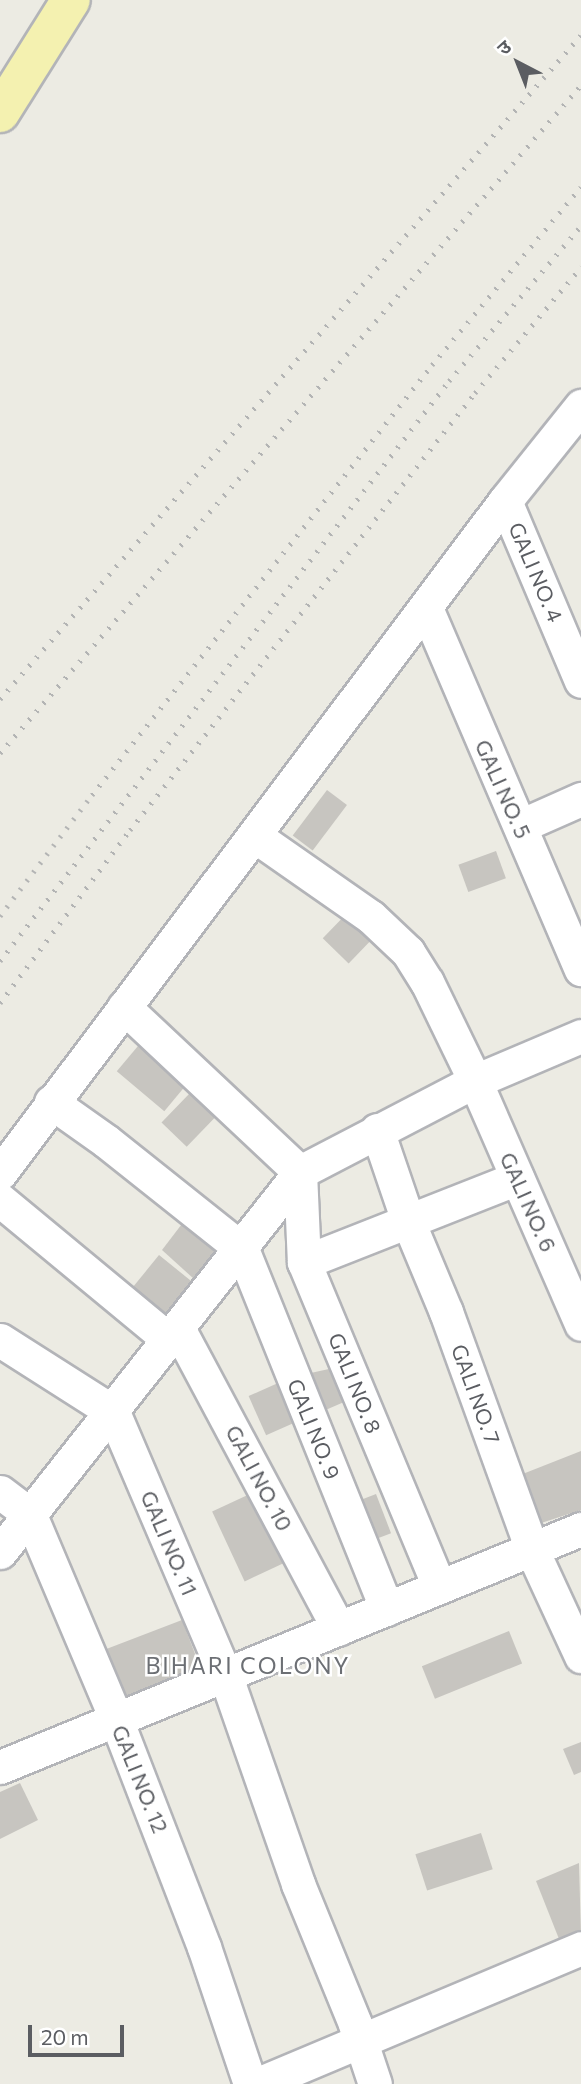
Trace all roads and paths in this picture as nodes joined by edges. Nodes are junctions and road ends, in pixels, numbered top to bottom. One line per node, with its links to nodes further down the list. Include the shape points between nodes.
1 (71, 0): 2 (main road)
2 (0, 114)
3 (581, 407): 4 (street)
4 (505, 501): 5 (street); 6 (street, GALI NO. 4)
5 (426, 608): 8 (street, GALI NO. 5); 9 (street)
6 (581, 681)
7 (581, 799): 8 (street)
8 (520, 826): 10 (street, GALI NO. 5)
9 (255, 836): 11 (street); 13 (street, GALI NO. 6, via 371,917 408,952)
10 (581, 969)
11 (124, 1007): 14 (street); 16 (street)
12 (581, 1036): 13 (street)
13 (475, 1081): 15 (street); 18 (street, GALI NO. 6)
14 (51, 1102): 17 (street); 21 (street)
15 (377, 1130): 16 (street); 20 (street, GALI NO. 7)
16 (300, 1172): 21 (street); 22 (street, GALI NO. 8)
17 (0, 1173)
18 (517, 1178): 20 (street); 23 (street, GALI NO. 6)
19 (0, 1200): 24 (street)
20 (408, 1221): 22 (street); 30 (street, GALI NO. 7)
21 (242, 1249): 24 (street); 33 (street, GALI NO. 9)
22 (304, 1262): 32 (street, GALI NO. 8)
23 (581, 1324)
24 (173, 1334): 26 (street); 34 (street, GALI NO. 10)
25 (0, 1340): 26 (street)
26 (113, 1412): 28 (street); 36 (street, GALI NO. 11)
27 (0, 1492): 28 (street, GALI NO. 12)
28 (30, 1515): 31 (street); 37 (street, GALI NO. 12)
29 (581, 1530): 30 (street)
30 (532, 1550): 32 (street); 35 (street, GALI NO. 7)
31 (0, 1552)
32 (439, 1587): 33 (street)
33 (387, 1609): 34 (street)
34 (339, 1629): 36 (street)
35 (581, 1656)
36 (225, 1674): 37 (street); 40 (street, GALI NO. 11, via 318,1939)
37 (116, 1719): 38 (street); 41 (street, GALI NO. 12, via 204,1947)
38 (0, 1767)
39 (581, 1948): 40 (street)
40 (360, 2042): 42 (street); 43 (street, GALI NO. 11)
41 (250, 2084)
42 (258, 2084)
43 (375, 2084)

